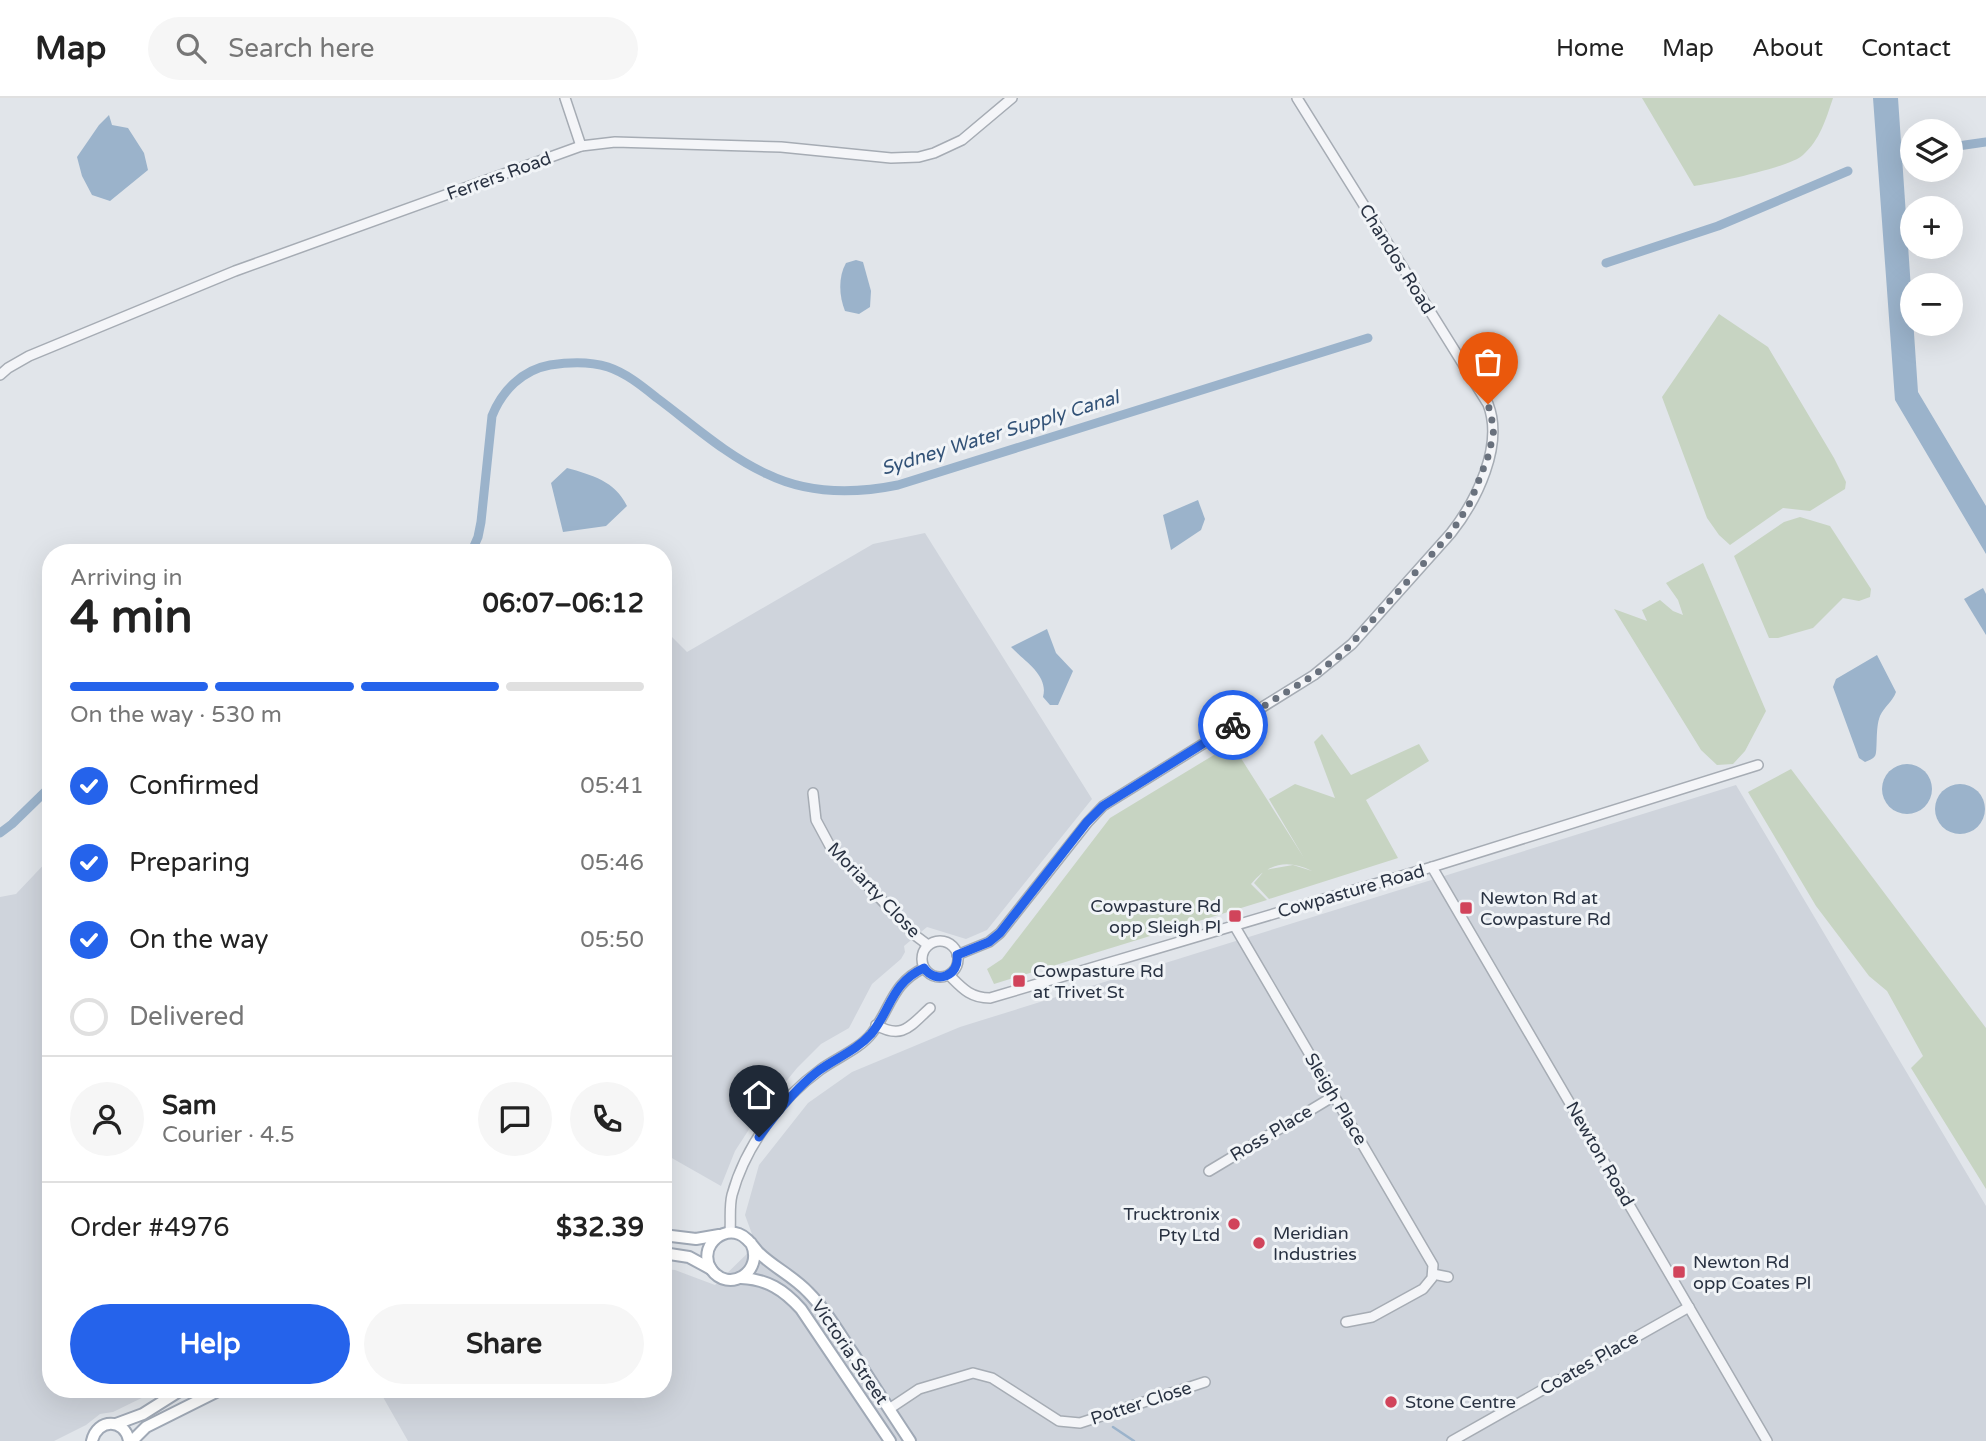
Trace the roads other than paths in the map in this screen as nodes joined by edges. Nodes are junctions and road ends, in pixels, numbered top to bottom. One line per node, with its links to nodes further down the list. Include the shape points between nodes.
1 (565, 98): 4 (street)
2 (1012, 98): 4 (street, Ferrers Road, via 962,140 919,157 781,147 615,142)
3 (1297, 98): 11 (street, Chandos Road, via 1485,398 1493,436 1478,486 1444,542 1352,644 1314,675 1103,806 1000,933)
4 (581, 146): 5 (street, Ferrers Road, via 235,271 29,356)
5 (0, 375)
6 (1758, 765): 8 (street, Cowpasture Road)
7 (813, 793): 10 (street, Moriarty Close, via 816,820 830,846)
8 (1432, 867): 9 (street, Cowpasture Road); 26 (street, Newton Road)
9 (1234, 925): 13 (street, Cowpasture Road, via 990,999 970,995); 16 (street, Sleigh Place)
10 (928, 945): 11 (street, via 946,943); 12 (street, via 922,956)
11 (957, 955): 13 (street, via 957,966)
12 (924, 968): 13 (street, via 933,976); 15 (street, via 899,985)
13 (949, 975)
14 (930, 1008): 15 (street, via 900,1031 889,1032)
15 (876, 1025): 18 (street, via 857,1047 816,1073 774,1115 746,1160 731,1198)
16 (1334, 1096): 17 (street, Ross Place); 23 (street, Sleigh Place, via 1429,1256)
17 (1209, 1171)
18 (727, 1233): 19 (main road, via 696,1239); 20 (main road); 22 (main road, via 709,1248)
19 (672, 1236)
20 (751, 1243): 25 (main road, via 754,1263); 31 (main road, Victoria Street, via 817,1302)
21 (672, 1254): 22 (main road, via 689,1256)
22 (711, 1269): 25 (main road, via 721,1278)
23 (1433, 1274): 24 (street); 27 (street, via 1423,1289 1381,1313)
24 (1448, 1277)
25 (741, 1278): 35 (main road, Victoria Street, via 782,1290 801,1309)
26 (1689, 1307): 37 (street, Coates Place); 38 (street, Newton Road)
27 (1346, 1322)
28 (1205, 1382): 31 (street, Potter Close, via 1080,1423 1059,1421 992,1378 973,1373 919,1389)
29 (168, 1398): 32 (main road)
30 (204, 1398): 34 (main road, via 146,1427)
31 (889, 1409): 36 (main road, Victoria Street)
32 (116, 1424): 33 (main road, via 100,1427); 34 (main road)
33 (91, 1439)
34 (130, 1441)
35 (890, 1441)
36 (910, 1441)
37 (1452, 1441)
38 (1767, 1441)

